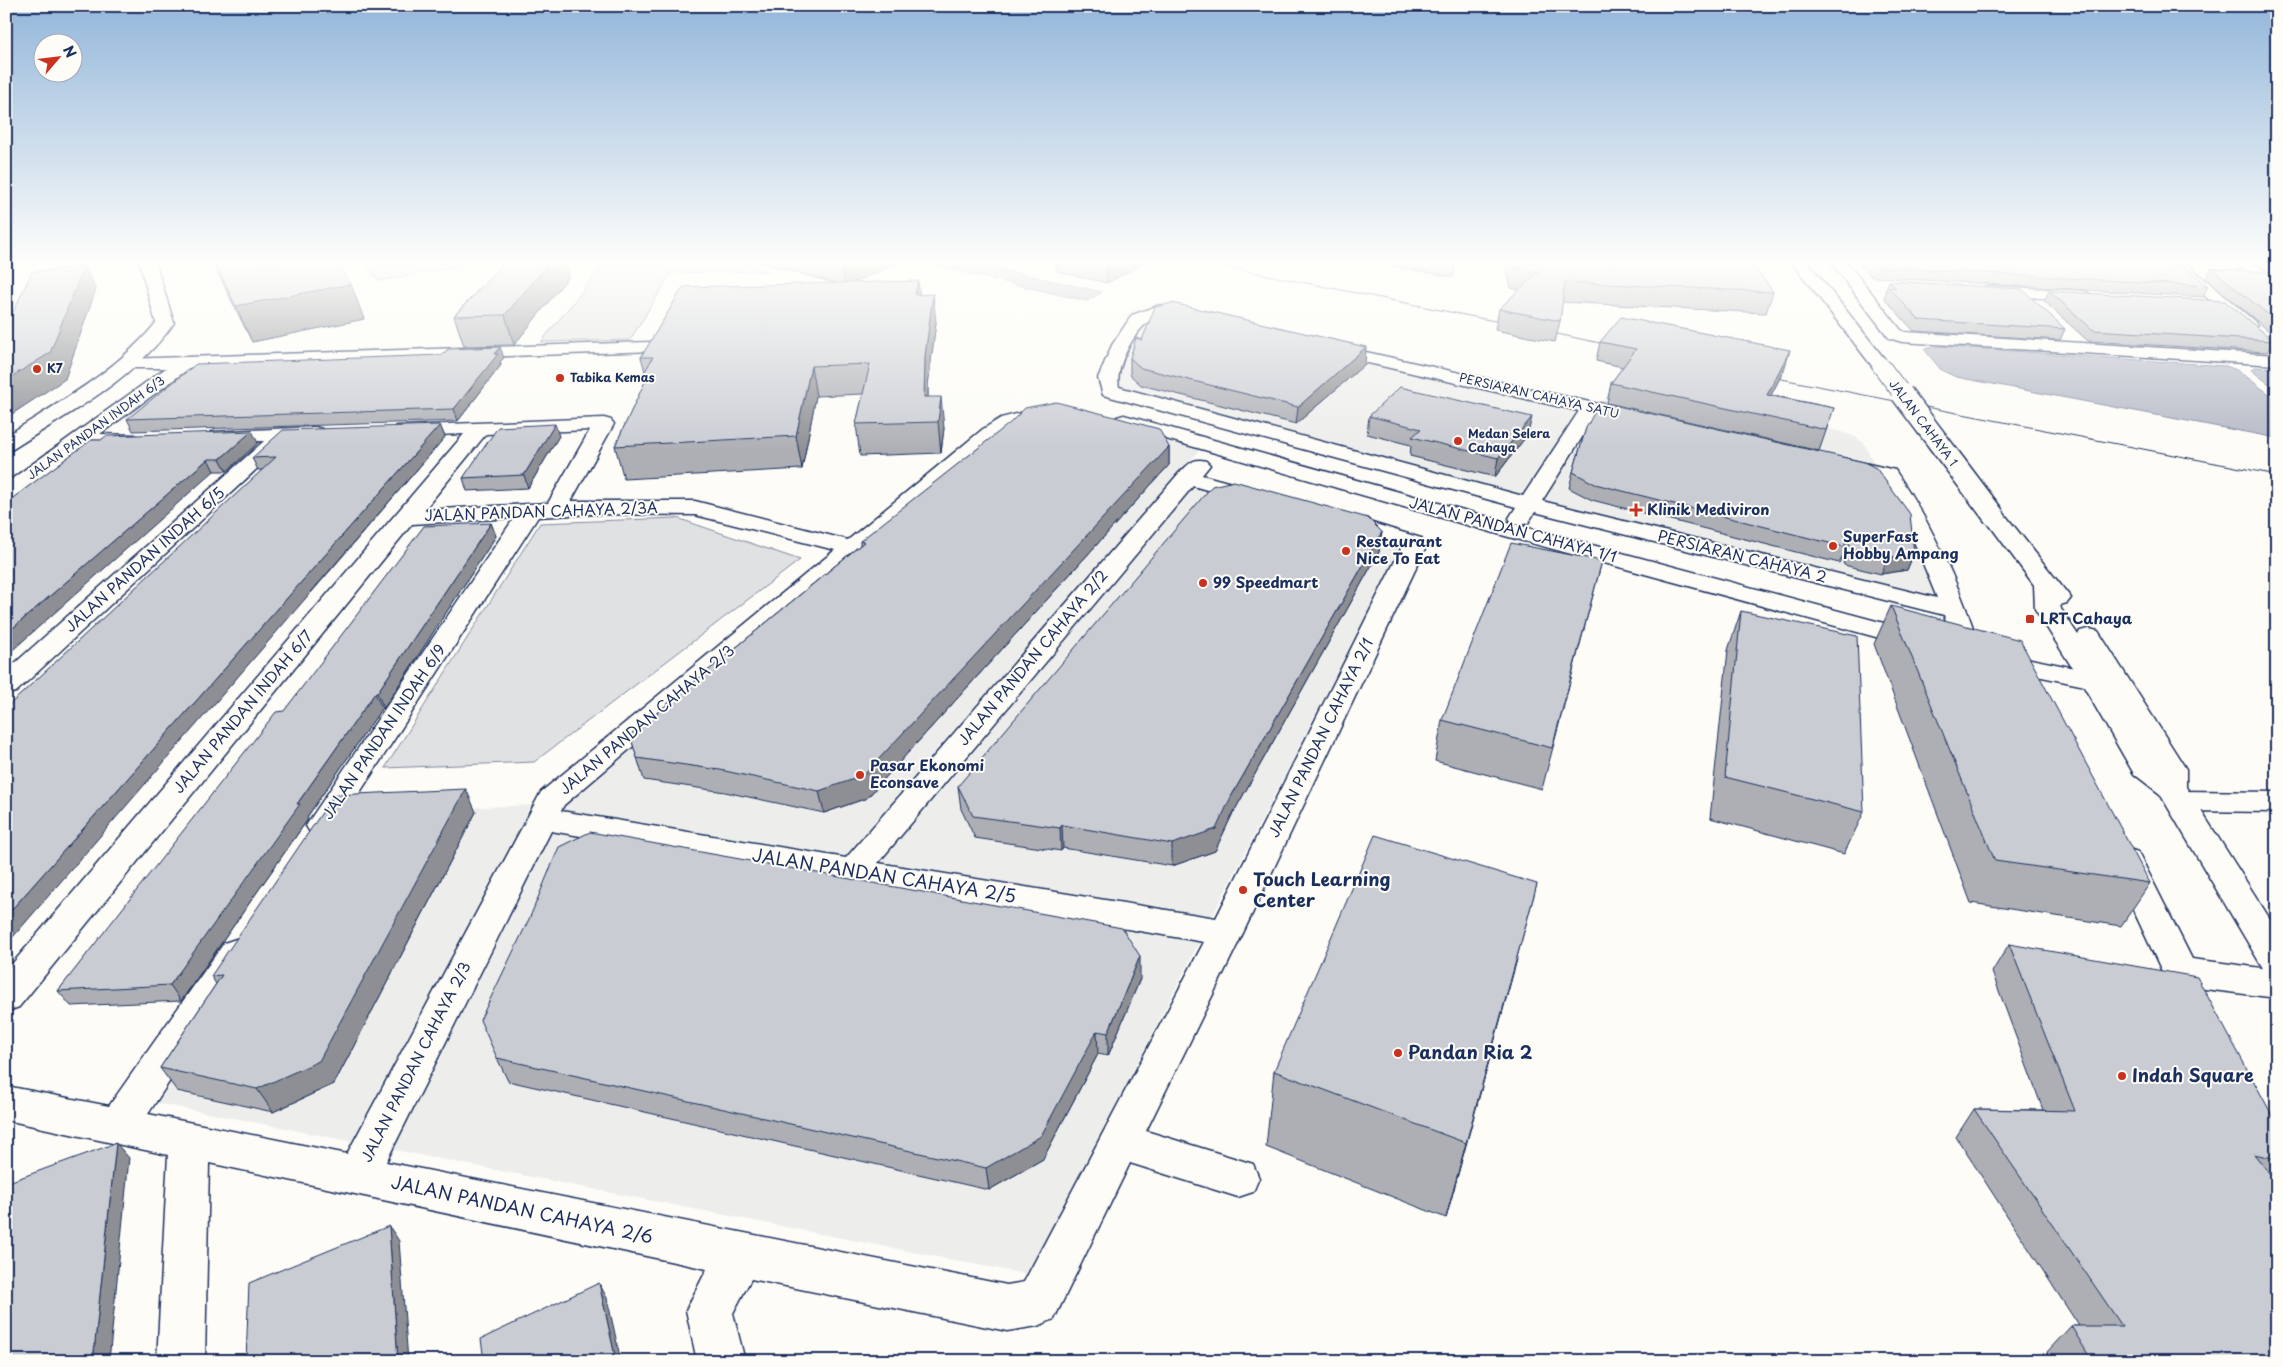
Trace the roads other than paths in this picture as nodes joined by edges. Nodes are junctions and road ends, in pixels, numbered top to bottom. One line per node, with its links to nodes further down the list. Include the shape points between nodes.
1 (163, 325): 13 (street)
2 (1134, 325): 31 (street, PERSIARAN CAHAYA 2, via 1121,345 1107,378 1110,391)
3 (1849, 325): 40 (street, JALAN CAHAYA 1, bridge, via 2046,585 2048,609)
4 (1888, 325): 10 (street, via 1895,334 1902,336)
5 (2248, 325): 7 (street)
6 (2063, 330): 10 (street)
7 (2269, 343)
8 (1313, 345): 14 (street, PERSIARAN CAHAYA SATU)
9 (650, 347): 12 (street)
10 (2083, 349): 11 (street)
11 (2277, 360)
12 (185, 363): 13 (street); 24 (street, JALAN PANDAN INDAH 6/3)
13 (125, 364): 25 (street)
14 (1591, 408): 17 (street, PERSIARAN CAHAYA SATU); 31 (street)
15 (1060, 410): 36 (street, JALAN PANDAN CAHAYA 2/3, via 1008,422 990,434)
16 (1100, 416): 26 (street, JALAN PANDAN CAHAYA 1/1)
17 (1648, 421)
18 (480, 428): 19 (street); 32 (street, via 604,424); 34 (street, JALAN PANDAN INDAH 6/7)
19 (388, 431)
20 (331, 432): 21 (street)
21 (283, 434): 22 (street); 41 (street, JALAN PANDAN INDAH 6/5)
22 (195, 437)
23 (146, 439): 24 (street)
24 (78, 441): 29 (street, JALAN PANDAN INDAH 6/3)
25 (6, 446)
26 (1214, 447): 28 (street, JALAN PANDAN CAHAYA 2/2); 35 (street, JALAN PANDAN CAHAYA 1/1)
27 (1820, 459): 37 (street, via 1887,474 1925,539)
28 (1188, 478): 30 (street); 48 (street, JALAN PANDAN CAHAYA 2/2)
29 (6, 492)
30 (1274, 502)
31 (1528, 504): 35 (street); 37 (street, PERSIARAN CAHAYA 2)
32 (543, 510): 34 (street, JALAN PANDAN CAHAYA 2/3A); 36 (street, JALAN PANDAN CAHAYA 2/3A, via 695,508); 47 (street, JALAN PANDAN INDAH 6/9)
33 (1321, 514): 50 (street, JALAN PANDAN CAHAYA 2/1, via 1402,538 1413,543 1413,549)
34 (405, 518): 53 (street, JALAN PANDAN INDAH 6/7)
35 (1513, 531): 38 (street, JALAN PANDAN CAHAYA 1/1)
36 (853, 548): 45 (street, JALAN PANDAN CAHAYA 2/3, via 552,799)
37 (1955, 610): 38 (street)
38 (1969, 654): 39 (street, JALAN PANDAN CAHAYA 1/1)
39 (2034, 667): 40 (street, JALAN PANDAN CAHAYA 1/1); 42 (street)
40 (2108, 683): 43 (street, JALAN CAHAYA 1, via 2145,767)
41 (6, 686)
42 (2051, 703)
43 (2175, 794): 44 (street); 51 (street, JALAN CAHAYA 1)
44 (2277, 802)
45 (542, 819): 48 (street, JALAN PANDAN CAHAYA 2/5); 58 (street, JALAN PANDAN CAHAYA 2/3)
46 (2116, 837): 52 (street, via 2180,972)
47 (308, 848)
48 (853, 871): 50 (street, JALAN PANDAN CAHAYA 2/5)
49 (252, 930): 55 (street)
50 (1226, 933): 57 (street, JALAN PANDAN CAHAYA 2/1)
51 (2277, 960)
52 (2277, 984)
53 (6, 997)
54 (6, 1103): 55 (street, JALAN PANDAN CAHAYA 2/6)
55 (118, 1126): 56 (street, JALAN PANDAN CAHAYA 2/6)
56 (189, 1141): 58 (street, JALAN PANDAN CAHAYA 2/6); 62 (street)
57 (1121, 1142): 59 (street); 61 (street, JALAN PANDAN CAHAYA 2/1)
58 (358, 1176): 60 (street, JALAN PANDAN CAHAYA 2/6)
59 (1238, 1178)
60 (740, 1255): 61 (street, JALAN PANDAN CAHAYA 2/6, via 1007,1308); 63 (street, via 708,1310)
61 (1038, 1303)
62 (181, 1361)
63 (721, 1361)

